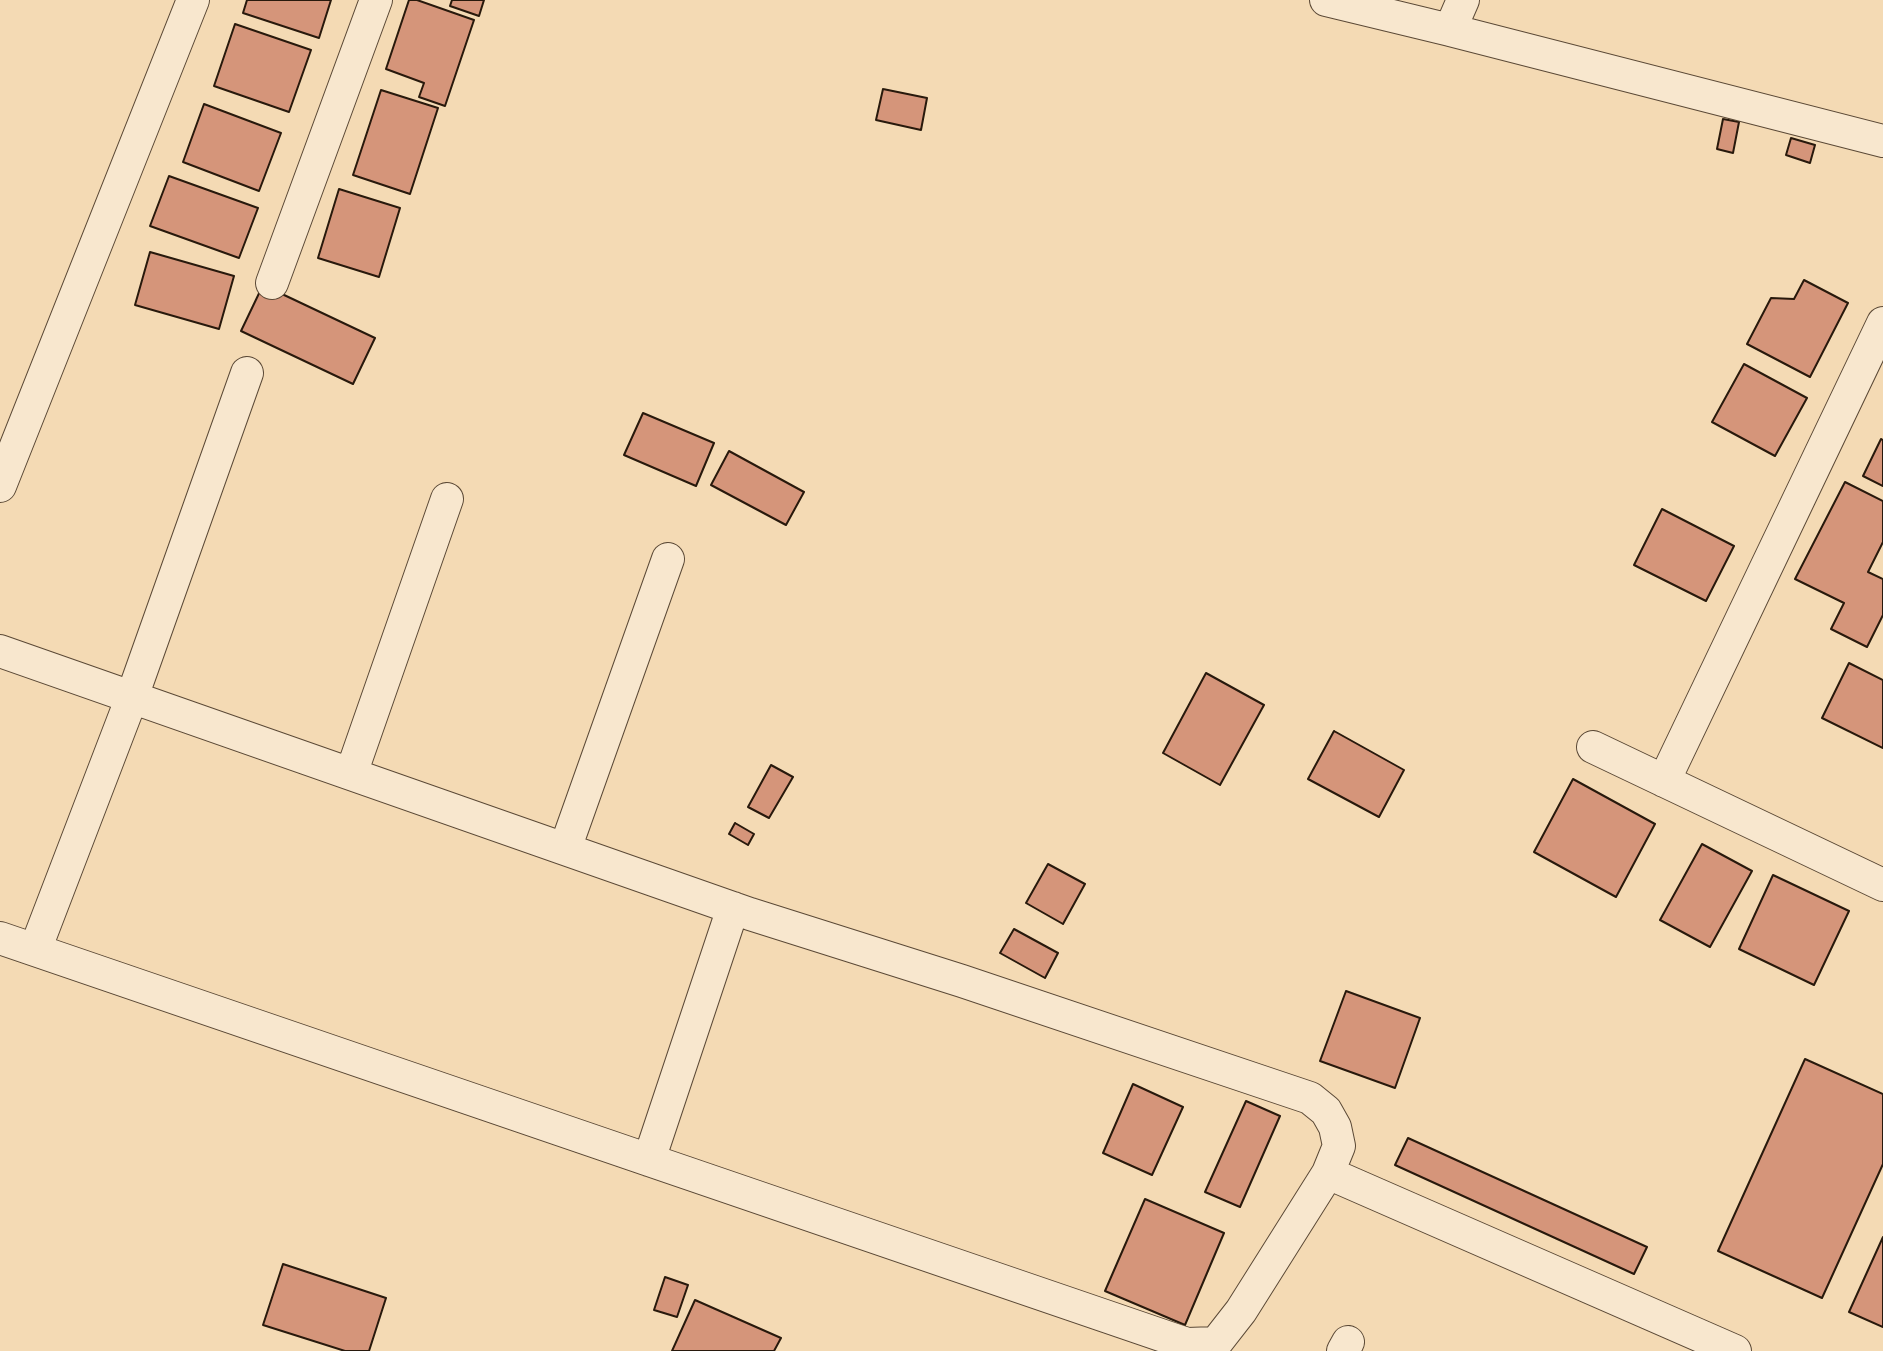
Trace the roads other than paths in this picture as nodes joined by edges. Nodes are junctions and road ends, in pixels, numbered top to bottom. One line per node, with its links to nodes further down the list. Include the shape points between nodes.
1 (193, 0): 10 (street)
2 (376, 0): 7 (street)
3 (1326, 0): 5 (street)
4 (1463, 0): 5 (street)
5 (1450, 30): 6 (street)
6 (1883, 141)
7 (272, 283)
8 (1883, 323): 17 (street)
9 (247, 373): 14 (street)
10 (0, 486)
11 (447, 499): 16 (street)
12 (668, 559): 18 (street)
13 (0, 651): 14 (street)
14 (132, 697): 16 (street); 22 (street)
15 (1593, 747): 17 (street)
16 (351, 774): 18 (street)
17 (1664, 781): 19 (street)
18 (565, 849): 20 (street)
19 (1879, 874)
20 (733, 908): 23 (street); 24 (street, via 1310,1098 1326,1111 1335,1127 1339,1146)
21 (0, 938): 22 (street)
22 (35, 950): 23 (street)
23 (649, 1160): 24 (street, via 1187,1344 1216,1343)
24 (1328, 1173): 25 (street)
25 (1735, 1351)

